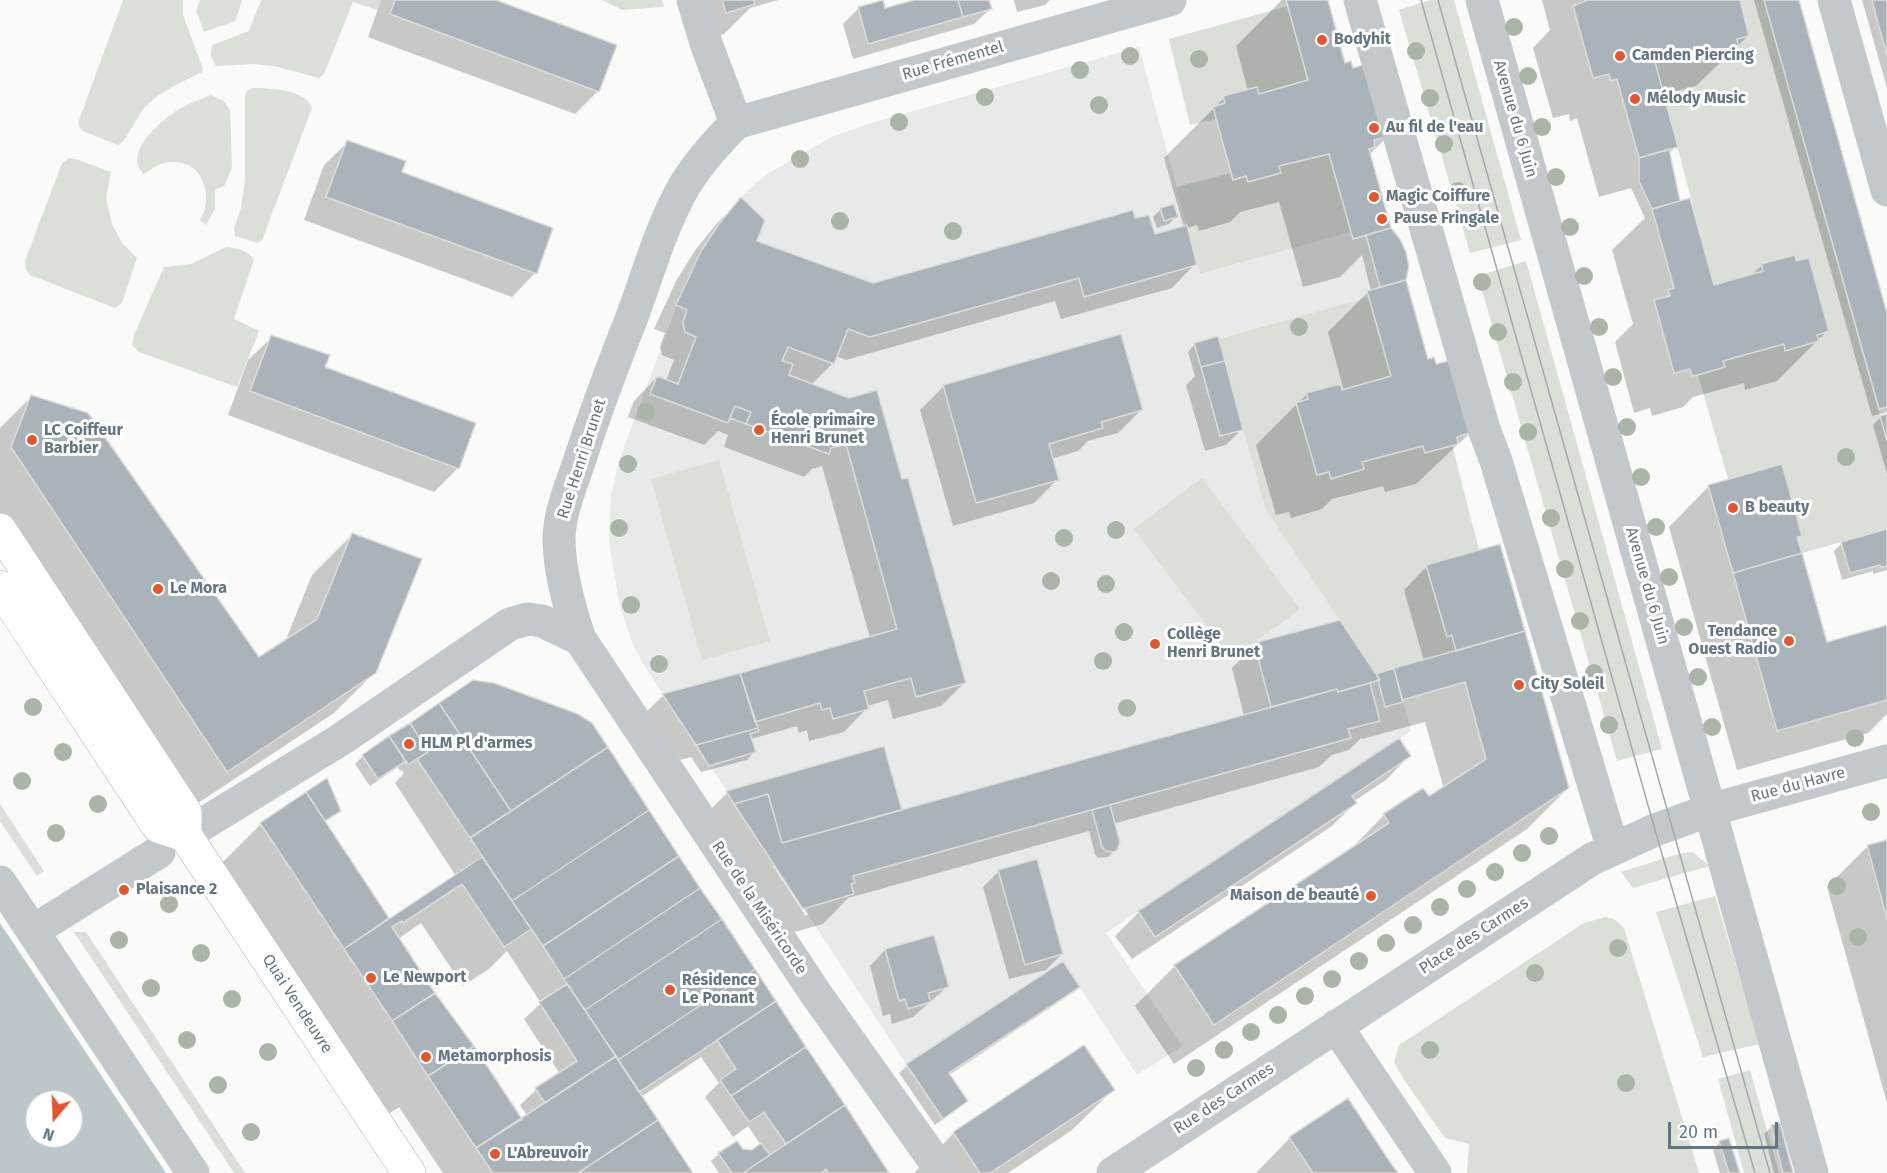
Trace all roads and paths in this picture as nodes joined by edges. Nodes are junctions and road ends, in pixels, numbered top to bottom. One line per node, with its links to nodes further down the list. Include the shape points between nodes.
1 (693, 0): 7 (street)
2 (1170, 0): 6 (street, Rue Frémentel)
3 (1360, 0): 15 (street, via 1484,429)
4 (1482, 0): 13 (street, Avenue du 6 Juin)
5 (1834, 0): 8 (street)
6 (1100, 9): 7 (street, Rue Frémentel)
7 (736, 123): 11 (street, Rue Henri Brunet, via 700,163 667,222 598,405 564,509 559,538 563,574)
8 (1887, 189)
9 (0, 530): 14 (main road, Quai Vendeuvre, via 185,812)
10 (0, 587): 14 (main road)
11 (580, 639): 14 (street, via 542,621 528,619 510,624 340,740); 21 (street, Rue de la Miséricorde, via 816,994)
12 (1887, 761): 13 (street, Rue du Havre)
13 (1710, 810): 15 (street, Rue du Havre); 24 (street, Avenue du 6 Juin)
14 (172, 844): 17 (street); 20 (main road, Quai Vendeuvre)
15 (1613, 849): 18 (street, Place des Carmes)
16 (0, 882): 17 (street)
17 (33, 931): 19 (street)
18 (1336, 1026): 22 (street, Rue des Carmes); 23 (street)
19 (193, 1173)
20 (409, 1173)
21 (943, 1173)
22 (1113, 1173)
23 (1435, 1173)
24 (1812, 1173)

